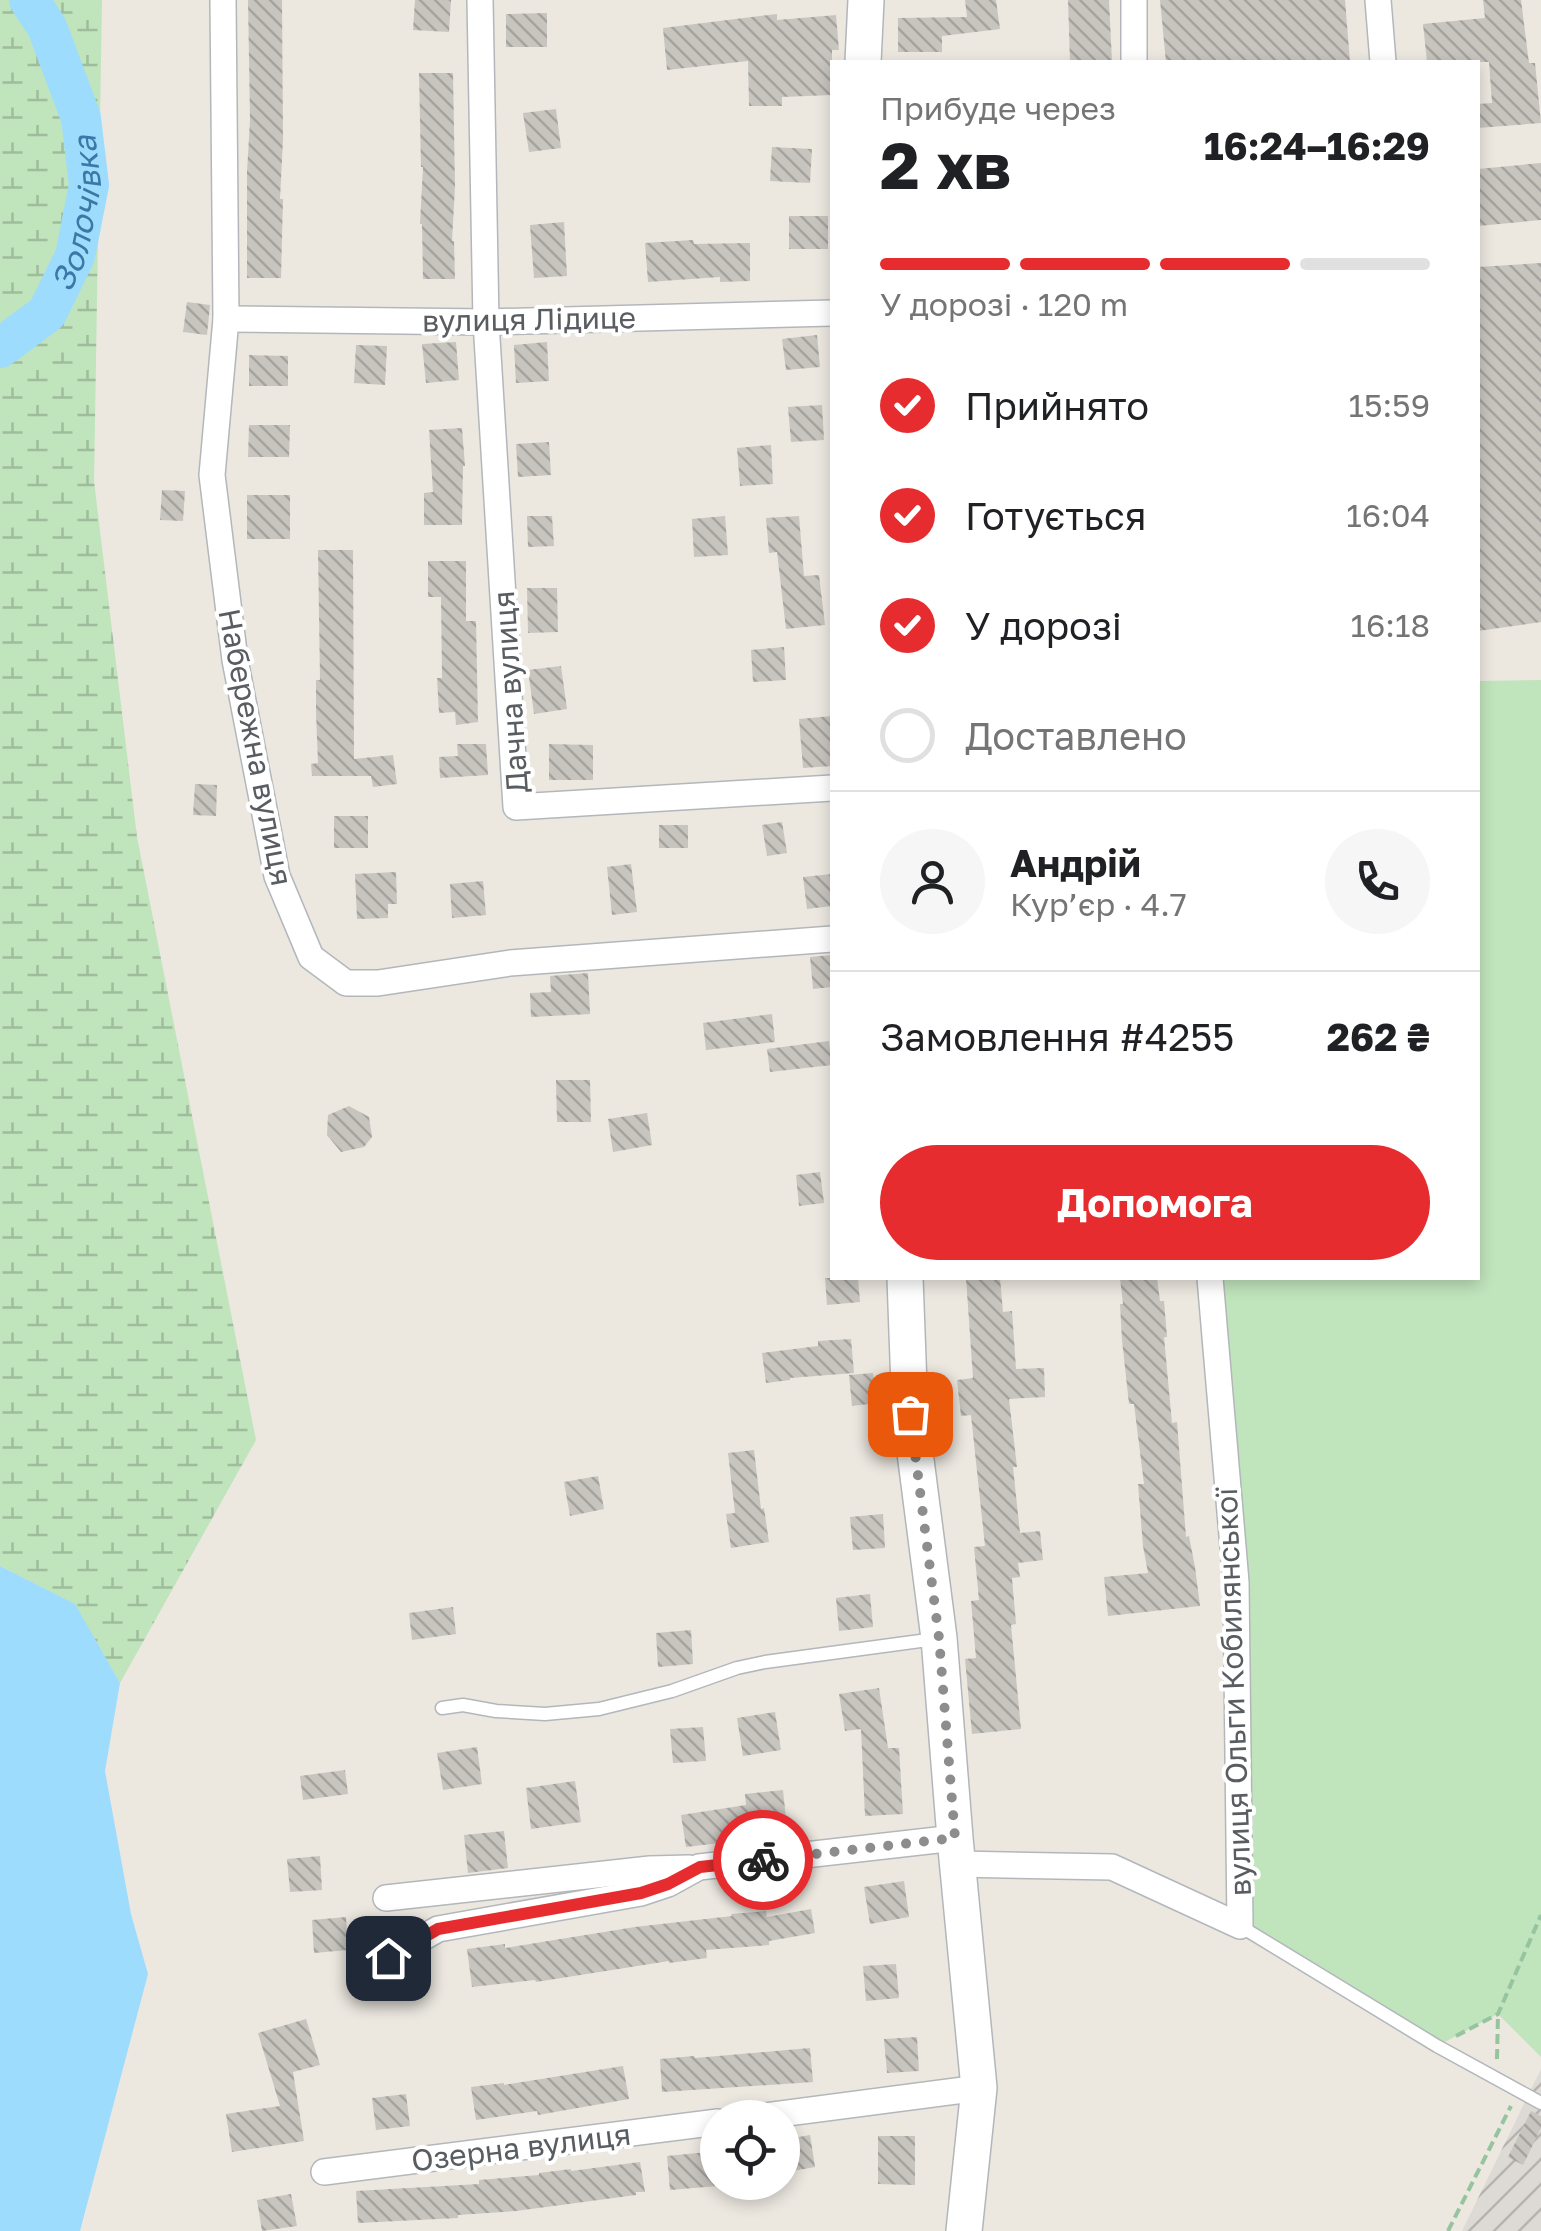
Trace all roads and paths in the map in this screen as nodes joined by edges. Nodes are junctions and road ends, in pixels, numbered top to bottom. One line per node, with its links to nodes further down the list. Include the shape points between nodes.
1 (223, 0): 10 (street, Набережна вулиця)
2 (480, 0): 11 (street)
3 (866, 0): 6 (main road)
4 (1134, 0): 7 (street)
5 (1378, 0): 8 (street)
6 (863, 60)
7 (1134, 60)
8 (1383, 60)
9 (830, 312): 11 (street, вулиця Лідице)
10 (226, 320): 11 (street, вулиця Лідице); 13 (street, Набережна вулиця, via 212,475 235,660 277,876 311,957 346,983 378,983 510,963)
11 (486, 322): 12 (street, Дачна вулиця, via 516,807)
12 (830, 788)
13 (830, 939)
14 (906, 1280): 16 (main road, via 910,1414)
15 (1210, 1280): 22 (street, вулиця Ольги Кобилянської, via 1236,1582)
16 (939, 1638): 17 (lane, via 765,1662 599,1709 544,1714); 18 (main road)
17 (442, 1708)
18 (956, 1851): 19 (street); 22 (street, via 1112,1867); 27 (main road)
19 (700, 1867): 20 (street); 23 (street, via 641,1893 438,1929)
20 (386, 1898)
21 (1541, 1914): 24 (path)
22 (1240, 1926): 25 (lane)
23 (363, 1972)
24 (1498, 2014): 25 (path); 26 (path)
25 (1437, 2046): 26 (lane)
26 (1496, 2080): 28 (lane)
27 (979, 2088): 30 (street); 33 (main road)
28 (1518, 2091): 29 (lane); 34 (path)
29 (1541, 2103)
30 (800, 2111)
31 (700, 2124): 32 (street, Озерна вулиця)
32 (324, 2172)
33 (964, 2231)
34 (1448, 2231)

